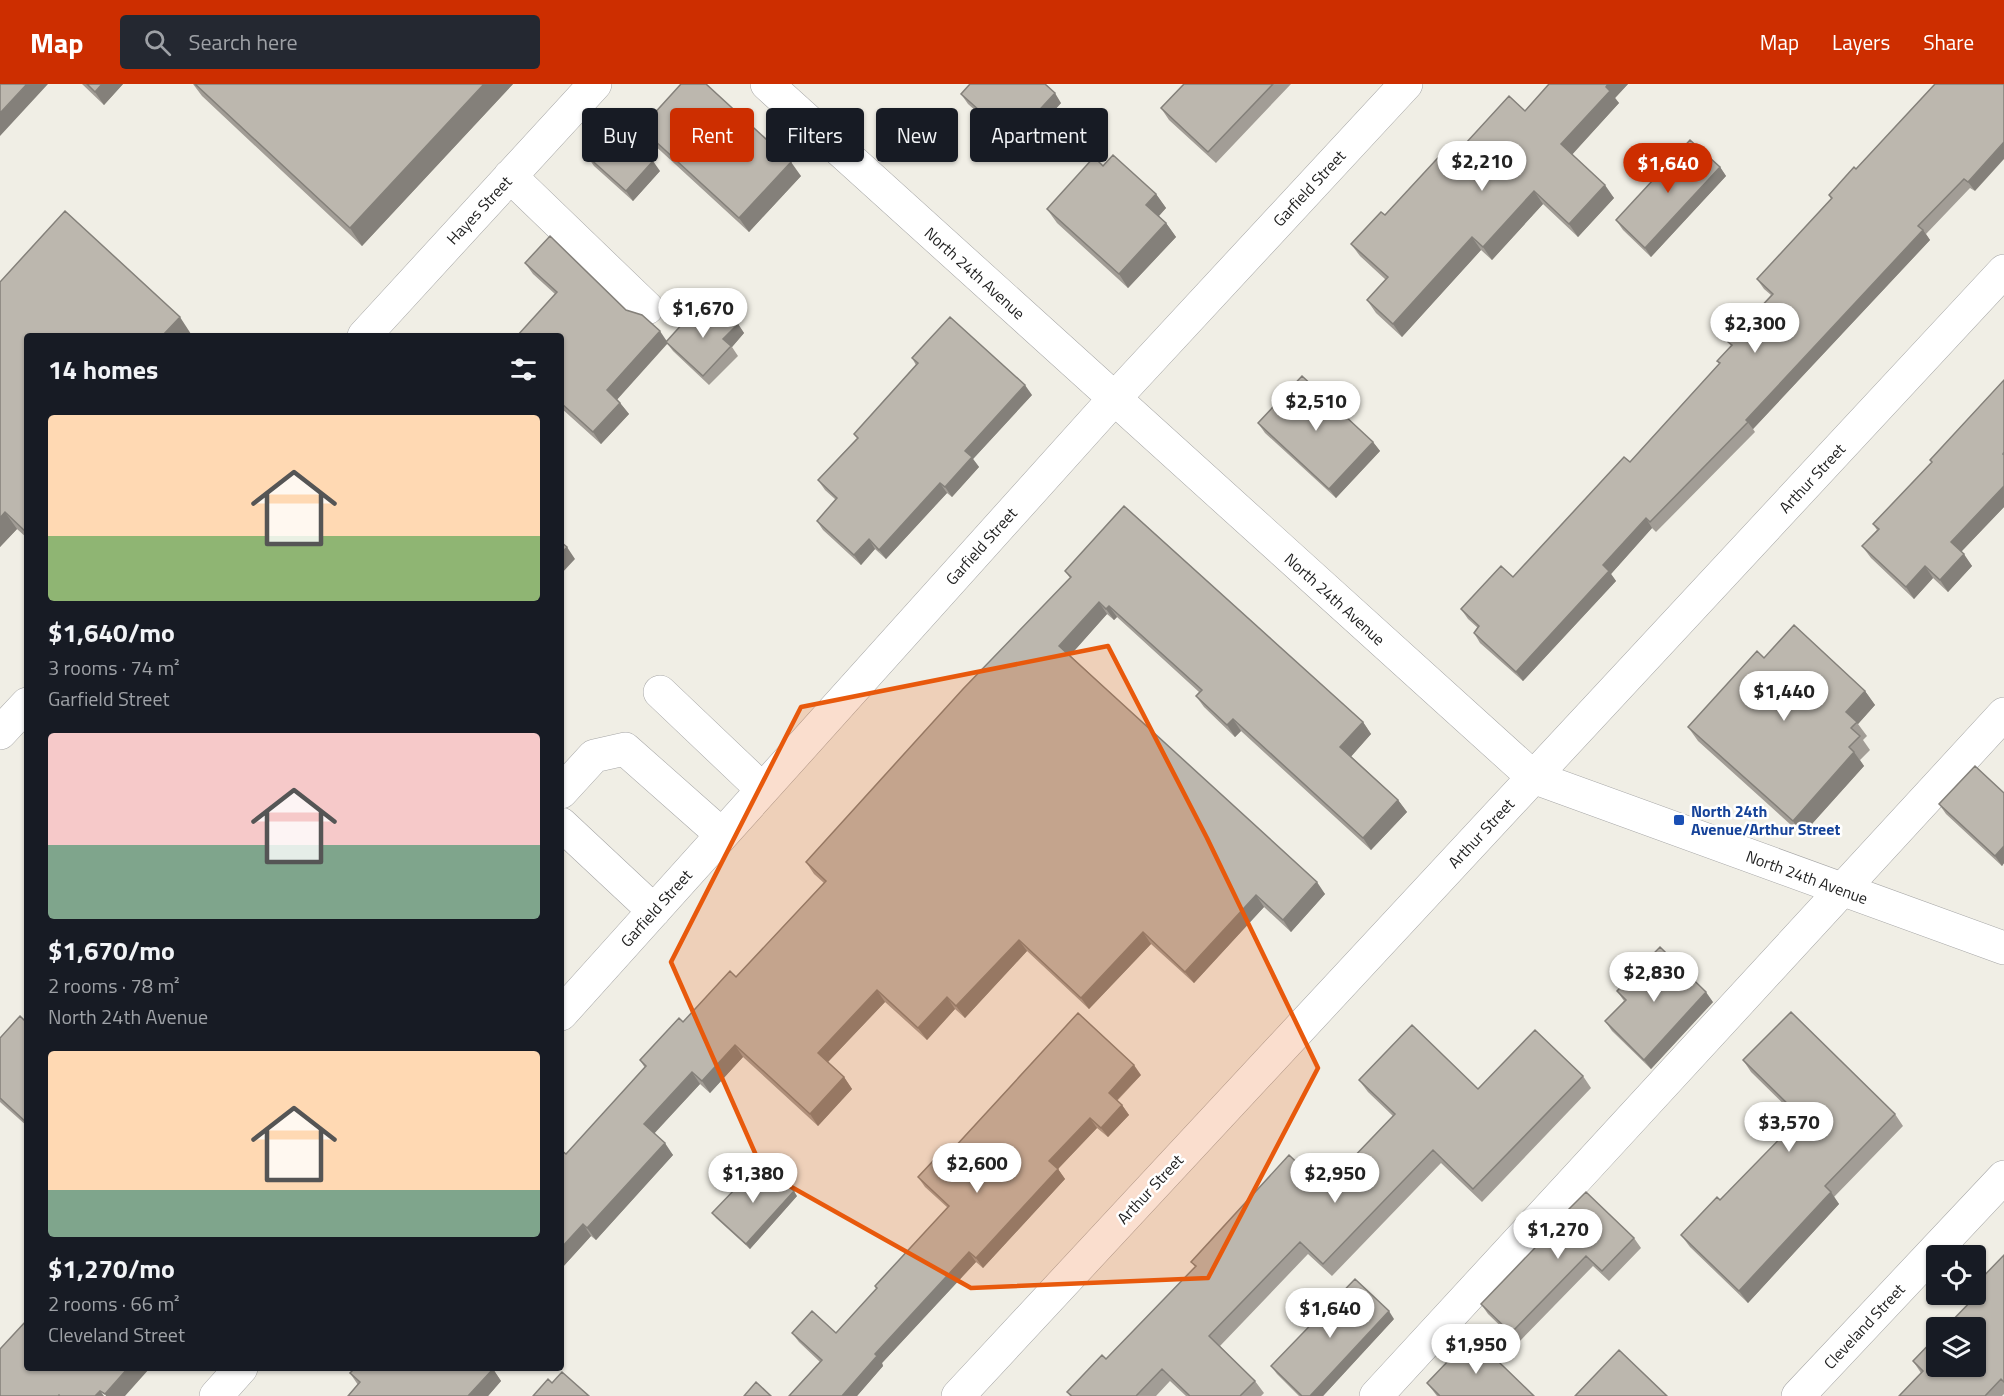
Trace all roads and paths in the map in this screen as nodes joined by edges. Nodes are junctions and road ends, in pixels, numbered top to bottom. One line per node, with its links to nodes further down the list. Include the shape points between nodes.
1 (595, 84): 4 (street, Hayes Street)
2 (767, 84): 8 (street, North 24th Avenue)
3 (1406, 84): 8 (street, Garfield Street)
4 (510, 176): 6 (street); 7 (street, Hayes Street)
5 (2004, 271): 13 (street, Arthur Street)
6 (647, 308)
7 (367, 333)
8 (1113, 400): 13 (street, North 24th Avenue); 15 (street, Garfield Street)
9 (660, 692): 15 (street)
10 (24, 707): 12 (street)
11 (2004, 714): 18 (street)
12 (0, 734)
13 (1533, 777): 18 (street, North 24th Avenue); 25 (street, Arthur Street)
14 (564, 789): 17 (street, via 594,756 625,749)
15 (762, 789): 17 (street, Garfield Street)
16 (564, 827): 19 (street)
17 (721, 834): 19 (street, Garfield Street)
18 (1843, 890): 20 (street, North 24th Avenue); 26 (street)
19 (654, 911): 21 (street, Garfield Street)
20 (2004, 948)
21 (564, 1011)
22 (2004, 1176): 27 (street, Cleveland Street)
23 (238, 1371): 24 (street)
24 (216, 1396)
25 (958, 1396)
26 (1376, 1396)
27 (1798, 1396)

